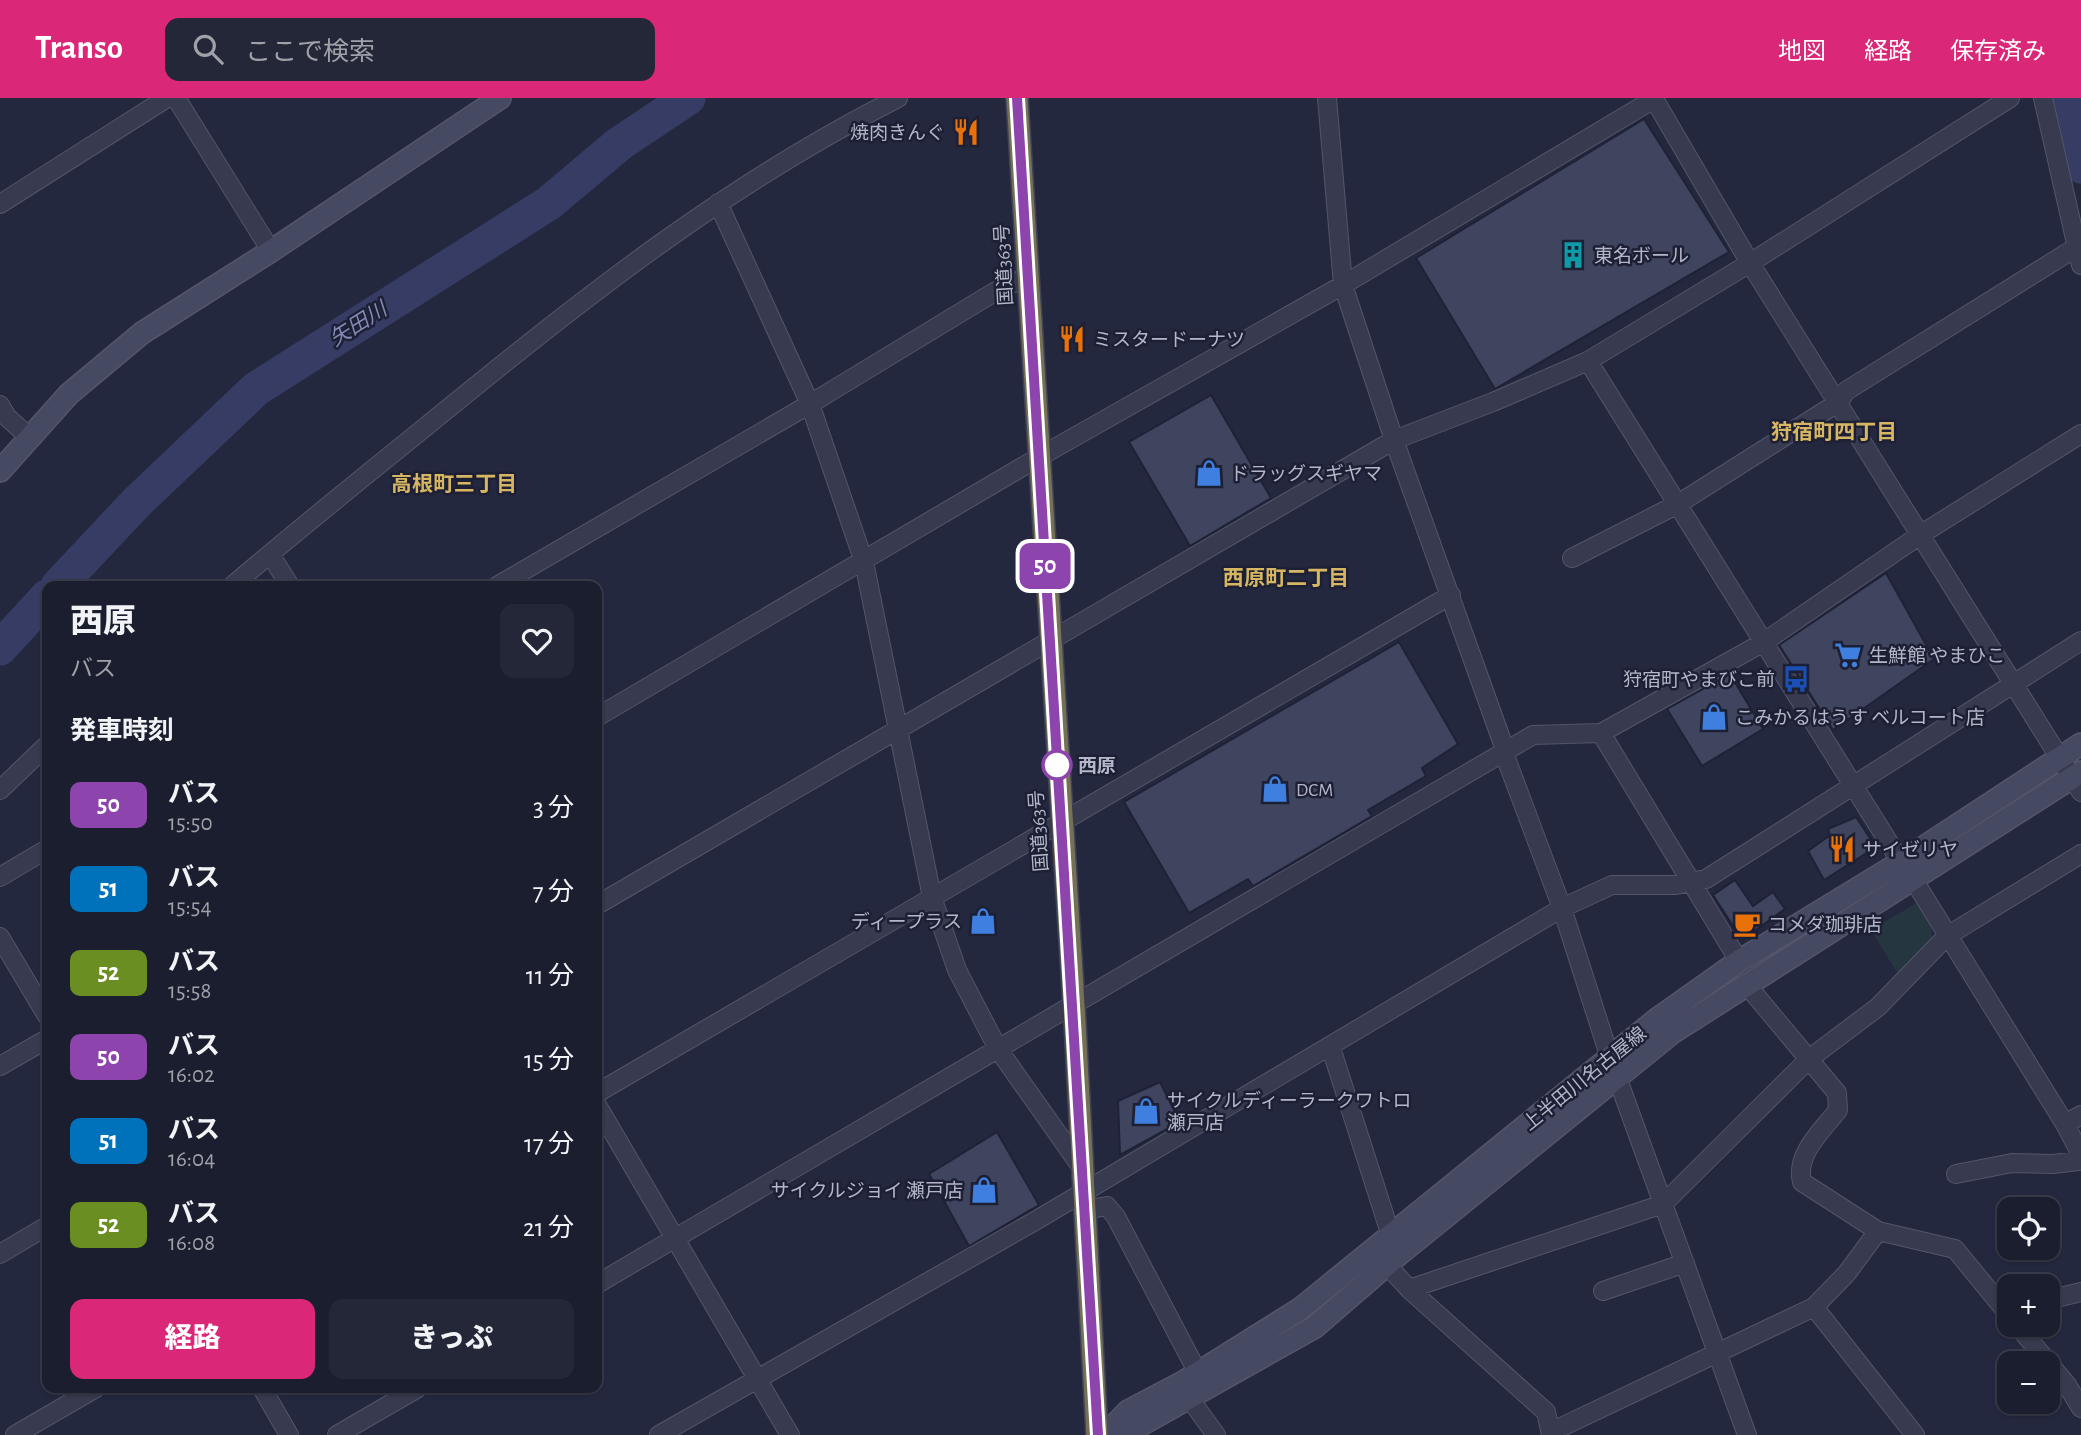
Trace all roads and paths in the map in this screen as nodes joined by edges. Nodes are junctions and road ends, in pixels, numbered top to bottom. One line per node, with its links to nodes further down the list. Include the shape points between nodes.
1 (167, 98): 10 (street)
2 (176, 98): 11 (street)
3 (500, 98): 11 (main road)
4 (898, 98): 9 (street, via 835,130)
5 (1017, 98): 14 (highway, 国道363号)
6 (1327, 98): 15 (street)
7 (2010, 98): 13 (street)
8 (2043, 98): 12 (street)
9 (718, 203): 18 (street); 27 (street, via 561,316)
10 (0, 204)
11 (271, 251): 21 (main road, via 142,333 69,394)
12 (2078, 256): 17 (street, via 1846,391)
13 (1750, 263): 15 (street, via 1654,99); 16 (street); 17 (street)
14 (1027, 277): 18 (street, via 996,291); 23 (highway, 国道363号)
15 (1343, 285): 22 (street); 23 (street)
16 (1588, 361): 22 (street); 25 (street)
17 (1839, 402): 25 (street); 26 (street)
18 (810, 404): 29 (street); 32 (street)
19 (0, 405): 21 (street)
20 (2081, 434): 26 (street)
21 (28, 436): 24 (main road)
22 (1394, 440): 33 (street); 34 (street)
23 (1039, 457): 29 (street); 34 (highway, 国道363号)
24 (0, 471)
25 (1678, 504): 28 (street); 35 (street)
26 (1920, 535): 35 (street); 37 (street)
27 (270, 554): 30 (street); 31 (street)
28 (1573, 558)
29 (864, 562): 38 (street); 39 (street)
30 (238, 581)
31 (287, 581)
32 (506, 581)
33 (1451, 595): 43 (street); 48 (street)
34 (1049, 641): 39 (street); 48 (highway, 国道363号)
35 (1764, 642): 40 (street); 46 (street)
36 (2081, 642): 37 (street)
37 (2013, 686): 44 (street); 46 (street)
38 (602, 714)
39 (897, 731): 54 (street); 55 (street)
40 (1601, 733): 43 (street, via 1534,735); 53 (street)
41 (2081, 744): 44 (main road, 上半田川名古屋線)
42 (42, 751): 47 (street)
43 (1504, 753): 56 (street); 61 (street)
44 (2059, 758): 45 (street); 51 (main road, 上半田川名古屋線)
45 (2078, 781): 51 (main road, 上半田川名古屋線)
46 (1854, 786): 51 (street); 53 (street, via 1706,879)
47 (0, 790)
48 (1060, 825): 54 (street); 61 (highway, 国道363号)
49 (42, 852): 52 (street)
50 (2081, 854): 57 (street)
51 (1907, 870): 57 (street); 59 (main road, 上半田川名古屋線); 60 (main road, 上半田川名古屋線)
52 (0, 877)
53 (1692, 883): 56 (street, via 1612,885); 59 (street)
54 (932, 897): 65 (street, via 957,970); 70 (street)
55 (602, 902)
56 (1562, 908): 64 (street); 66 (street)
57 (1947, 936): 67 (street, via 1878,1007); 72 (street)
58 (0, 937): 62 (street)
59 (1739, 961): 66 (main road, 上半田川名古屋線)
60 (1746, 984): 67 (street); 69 (main road, 上半田川名古屋線, via 1672,1033)
61 (1074, 1006): 65 (street); 73 (highway, 国道363号)
62 (42, 1008)
63 (42, 1042): 68 (street)
64 (1331, 1048): 75 (street, via 1105,1177); 79 (street)
65 (998, 1049): 73 (street); 80 (street)
66 (1609, 1055): 79 (main road, 上半田川名古屋線)
67 (1809, 1059): 76 (street); 78 (street, via 1837,1093 1838,1110 1802,1157 1802,1182)
68 (0, 1066)
69 (1617, 1077): 76 (street); 83 (main road, 上半田川名古屋線)
70 (602, 1090)
71 (602, 1114): 80 (street)
72 (2073, 1119): 74 (street, via 2078,1161 2012,1164)
73 (1082, 1168): 75 (highway, 国道363号)
74 (1956, 1174)
75 (1085, 1201): 93 (street, via 1107,1206 1116,1217); 94 (street); 106 (highway, 国道363号)
76 (1663, 1204): 82 (street); 85 (street)
77 (42, 1229): 81 (street)
78 (1878, 1231): 89 (street, via 1955,1249); 90 (street)
79 (1391, 1236): 93 (main road, 上半田川名古屋線, via 1300,1309)
80 (675, 1238): 84 (street); 94 (street)
81 (0, 1254)
82 (1685, 1263): 86 (street); 92 (street)
83 (1387, 1265): 85 (street); 98 (main road, 上半田川名古屋線, via 1315,1327)
84 (602, 1281)
85 (1409, 1289): 100 (street, via 1546,1412)
86 (1603, 1291)
87 (2081, 1292): 88 (street)
88 (2060, 1297)
89 (1997, 1300)
90 (1814, 1307): 92 (street); 111 (street)
91 (2027, 1337): 99 (street)
92 (1716, 1352): 100 (street); 110 (street)
93 (1198, 1373): 107 (main road, 上半田川名古屋線, via 1128,1411)
94 (757, 1378): 104 (street); 105 (street)
95 (87, 1393): 101 (street)
96 (265, 1393): 102 (street)
97 (409, 1393): 103 (street)
98 (1190, 1399): 108 (main road, 上半田川名古屋線); 109 (street)
99 (2081, 1408)
100 (1551, 1434)
101 (15, 1435)
102 (289, 1435)
103 (337, 1435)
104 (659, 1435)
105 (790, 1435)
106 (1097, 1435)
107 (1105, 1435)
108 (1123, 1435)
109 (1216, 1435)
110 (1747, 1435)
111 (1915, 1435)

